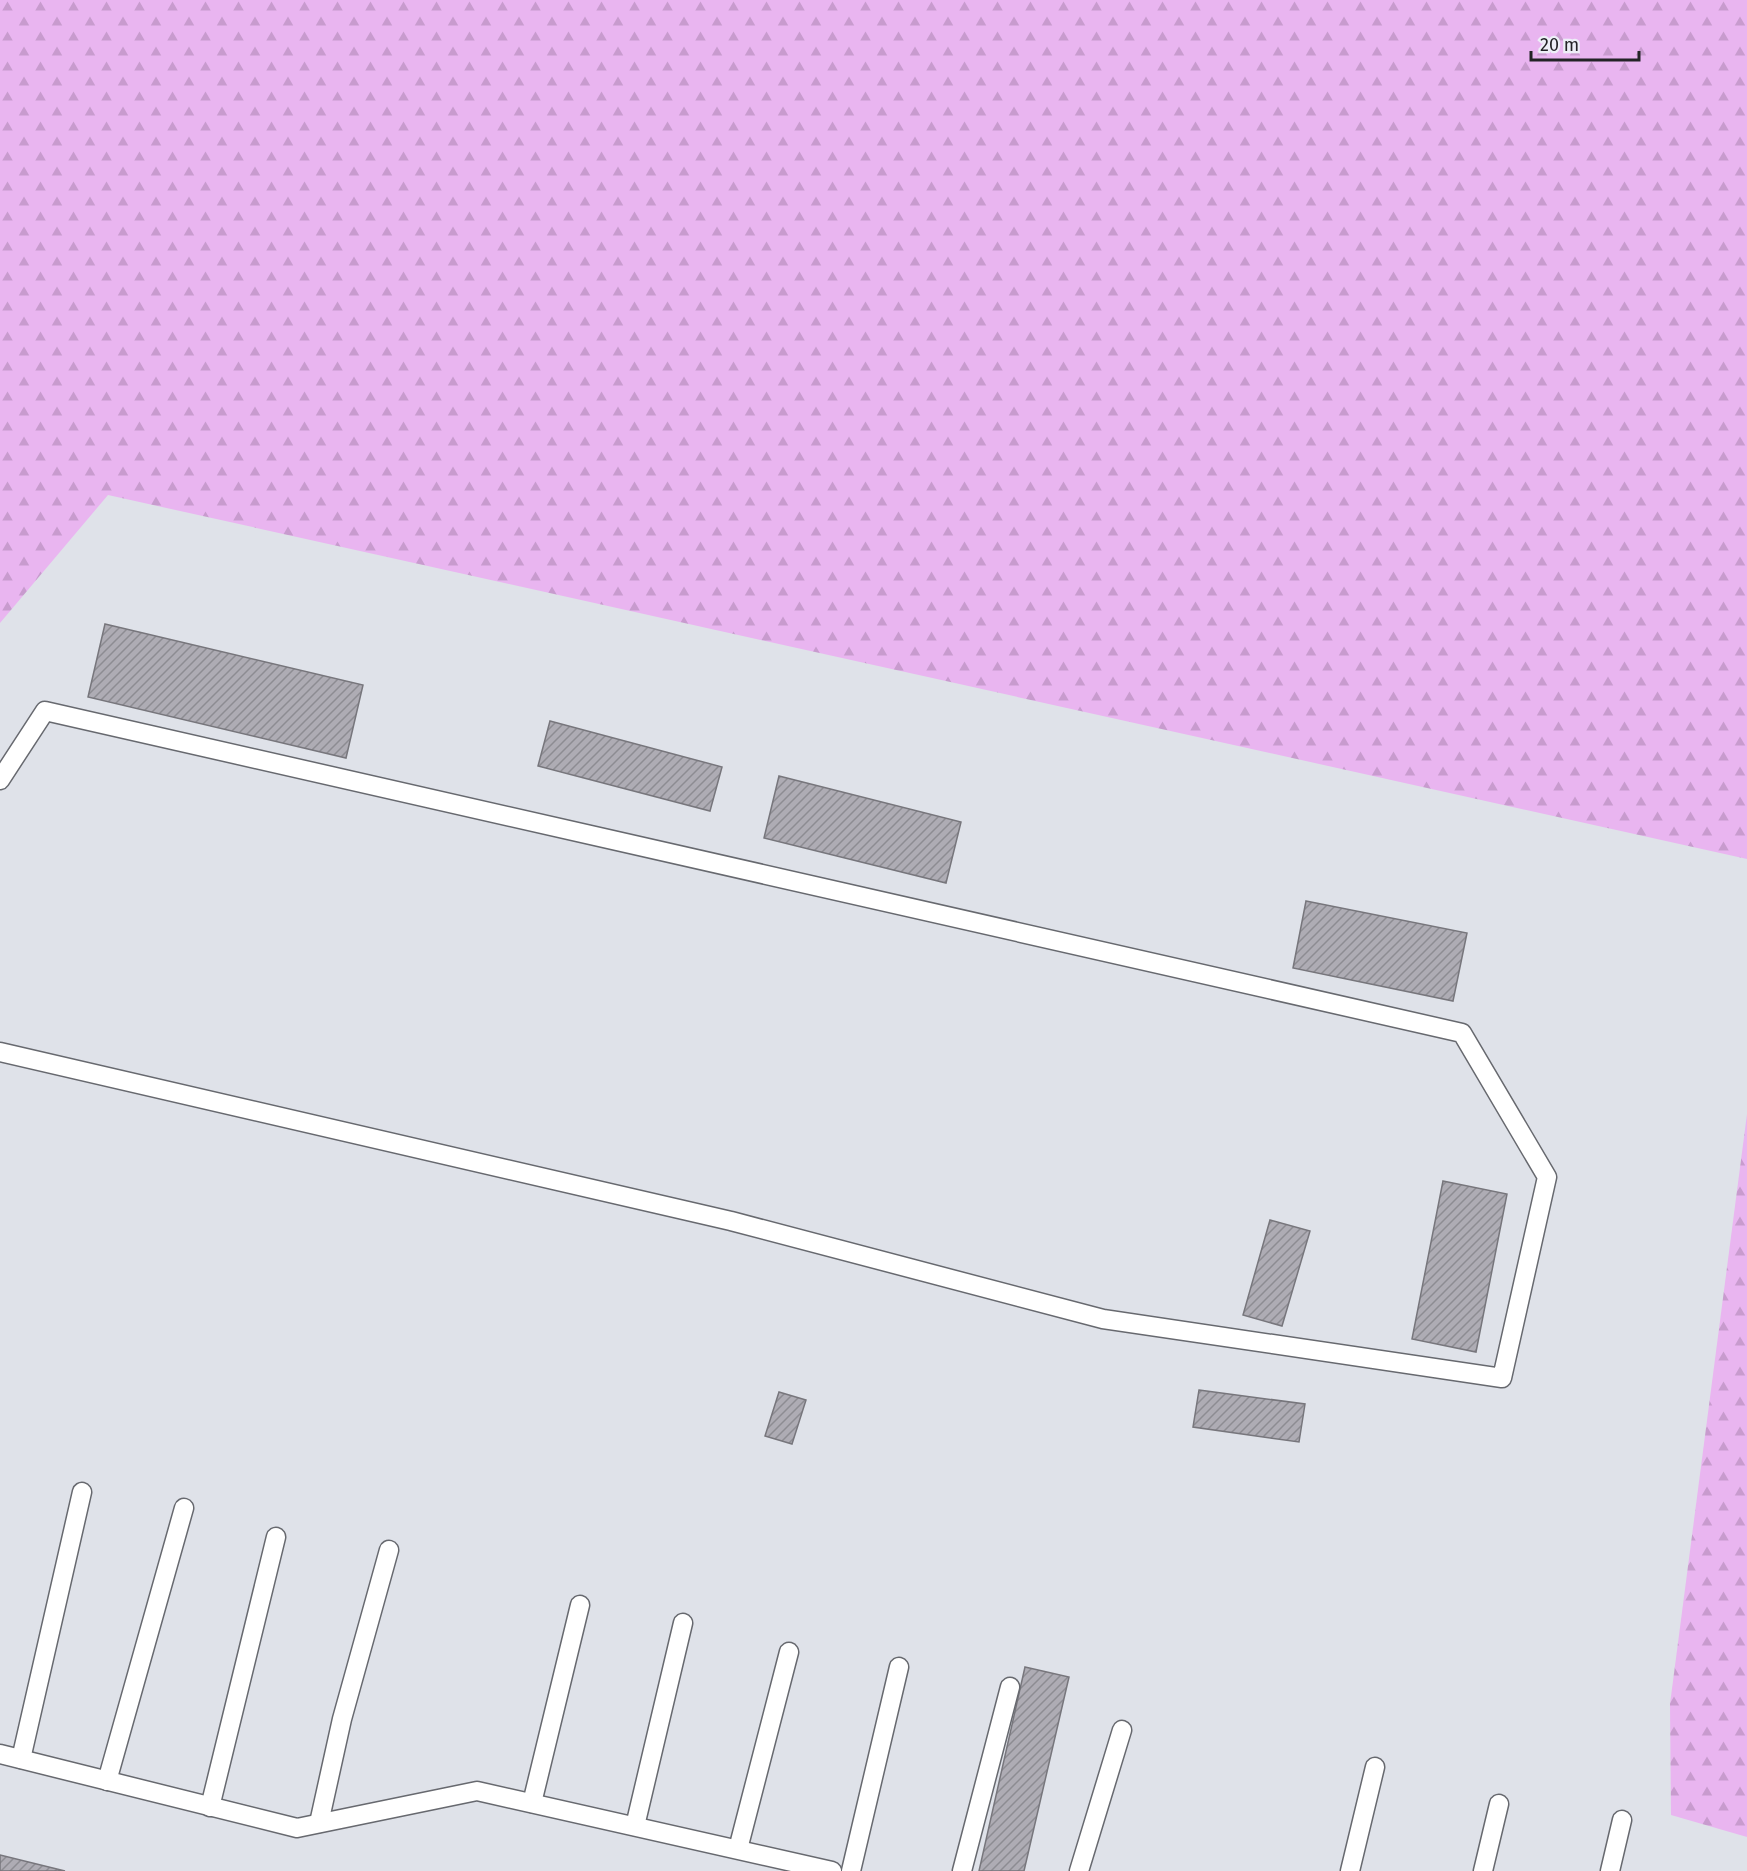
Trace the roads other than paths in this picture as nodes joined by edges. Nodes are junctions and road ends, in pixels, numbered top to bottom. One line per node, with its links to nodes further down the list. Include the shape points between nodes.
1 (0, 780): 2 (lane, via 45,711 1462,1033 1547,1177 1502,1378 1103,1319 731,1221)
2 (0, 1052)
3 (82, 1492): 14 (lane)
4 (184, 1508): 16 (lane)
5 (276, 1537): 19 (lane)
6 (389, 1550): 21 (lane, via 342,1719)
7 (580, 1605): 17 (lane)
8 (683, 1623): 22 (lane)
9 (789, 1652): 23 (lane)
10 (899, 1667): 25 (lane)
11 (1010, 1687): 26 (lane)
12 (1122, 1730): 27 (lane)
13 (0, 1754): 14 (lane)
14 (21, 1759): 16 (lane)
15 (1375, 1767): 28 (lane)
16 (106, 1780): 19 (lane)
17 (532, 1803): 21 (lane, via 477,1791); 22 (lane)
18 (1499, 1804): 29 (lane)
19 (210, 1807): 21 (lane, via 297,1828)
20 (1622, 1820): 30 (lane)
21 (319, 1823)
22 (635, 1826): 23 (lane)
23 (738, 1849): 24 (lane)
24 (832, 1871)
25 (851, 1871)
26 (962, 1871)
27 (1079, 1871)
28 (1350, 1871)
29 (1483, 1871)
30 (1610, 1871)

